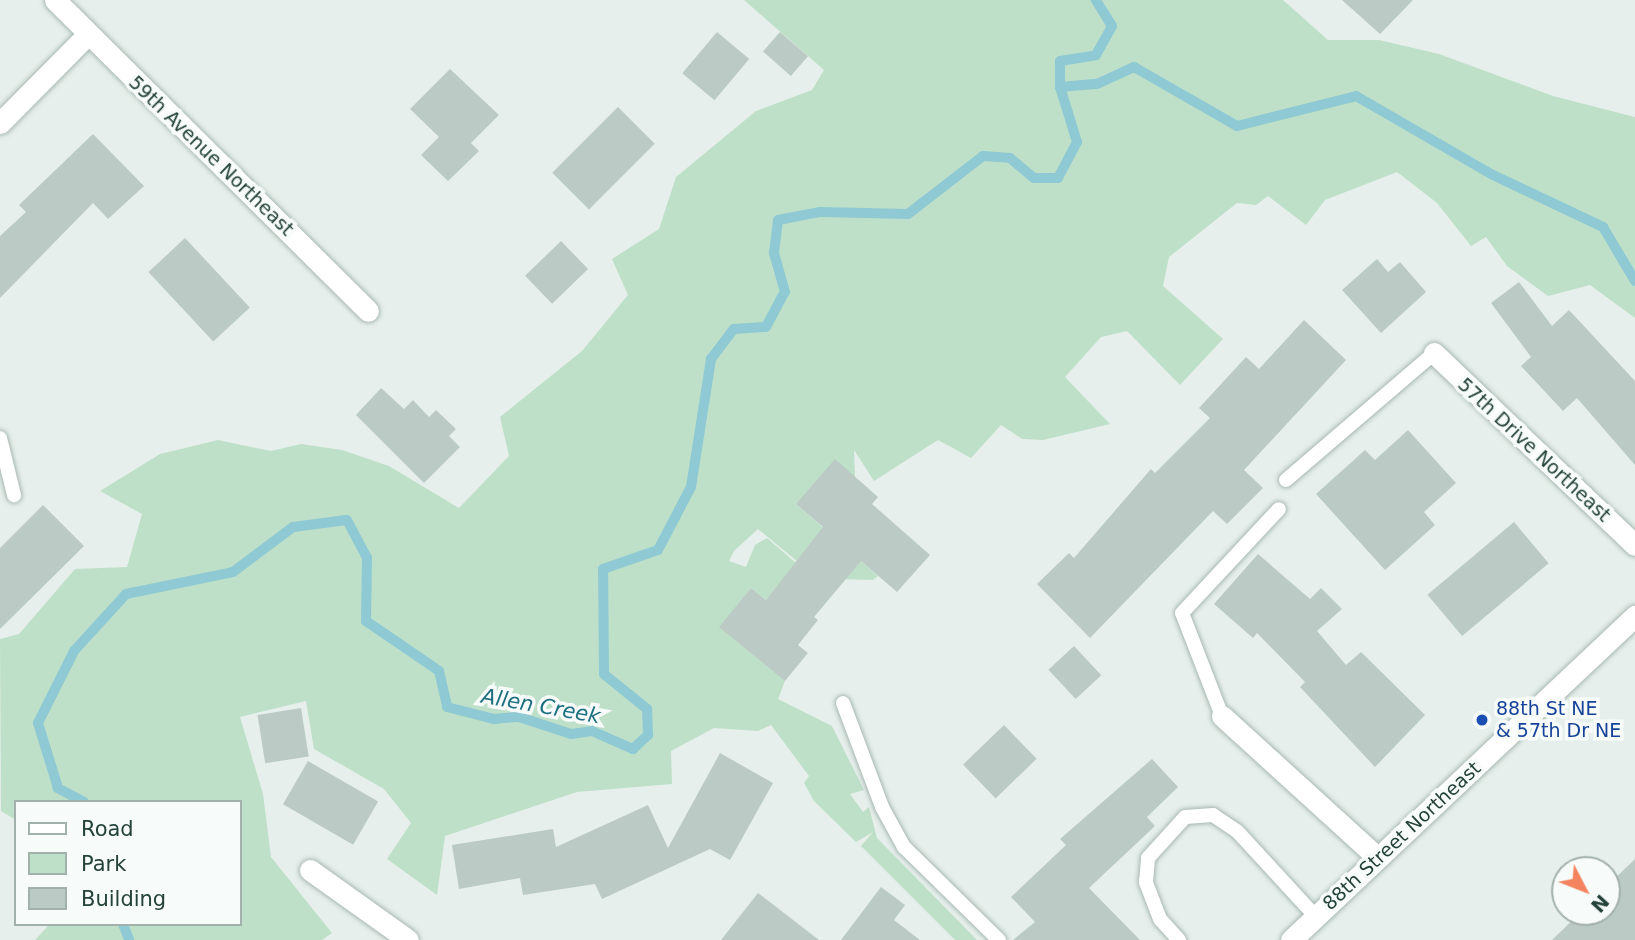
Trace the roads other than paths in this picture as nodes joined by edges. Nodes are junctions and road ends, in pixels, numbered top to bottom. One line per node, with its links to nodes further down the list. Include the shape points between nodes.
1 (55, 0): 2 (street, 59th Avenue Northeast)
2 (87, 35): 3 (street); 4 (street, 59th Avenue Northeast)
3 (0, 123)
4 (369, 311)
5 (1434, 353): 7 (lane); 10 (street, 57th Drive Northeast)
6 (0, 438): 8 (lane)
7 (1286, 480)
8 (14, 495)
9 (1279, 509): 13 (lane, via 1182,613)
10 (1635, 545)
11 (1635, 616): 14 (street, 88th Street Northeast)
12 (843, 703): 18 (lane, via 882,807 904,847)
13 (1222, 716): 14 (street)
14 (1378, 858): 16 (street, 88th Street Northeast)
15 (310, 870): 17 (street)
16 (1316, 917): 19 (lane, via 1237,831 1213,815 1185,817 1148,858 1146,882 1160,919); 20 (street, 88th Street Northeast)
17 (408, 940)
18 (999, 940)
19 (1179, 940)
20 (1292, 940)

